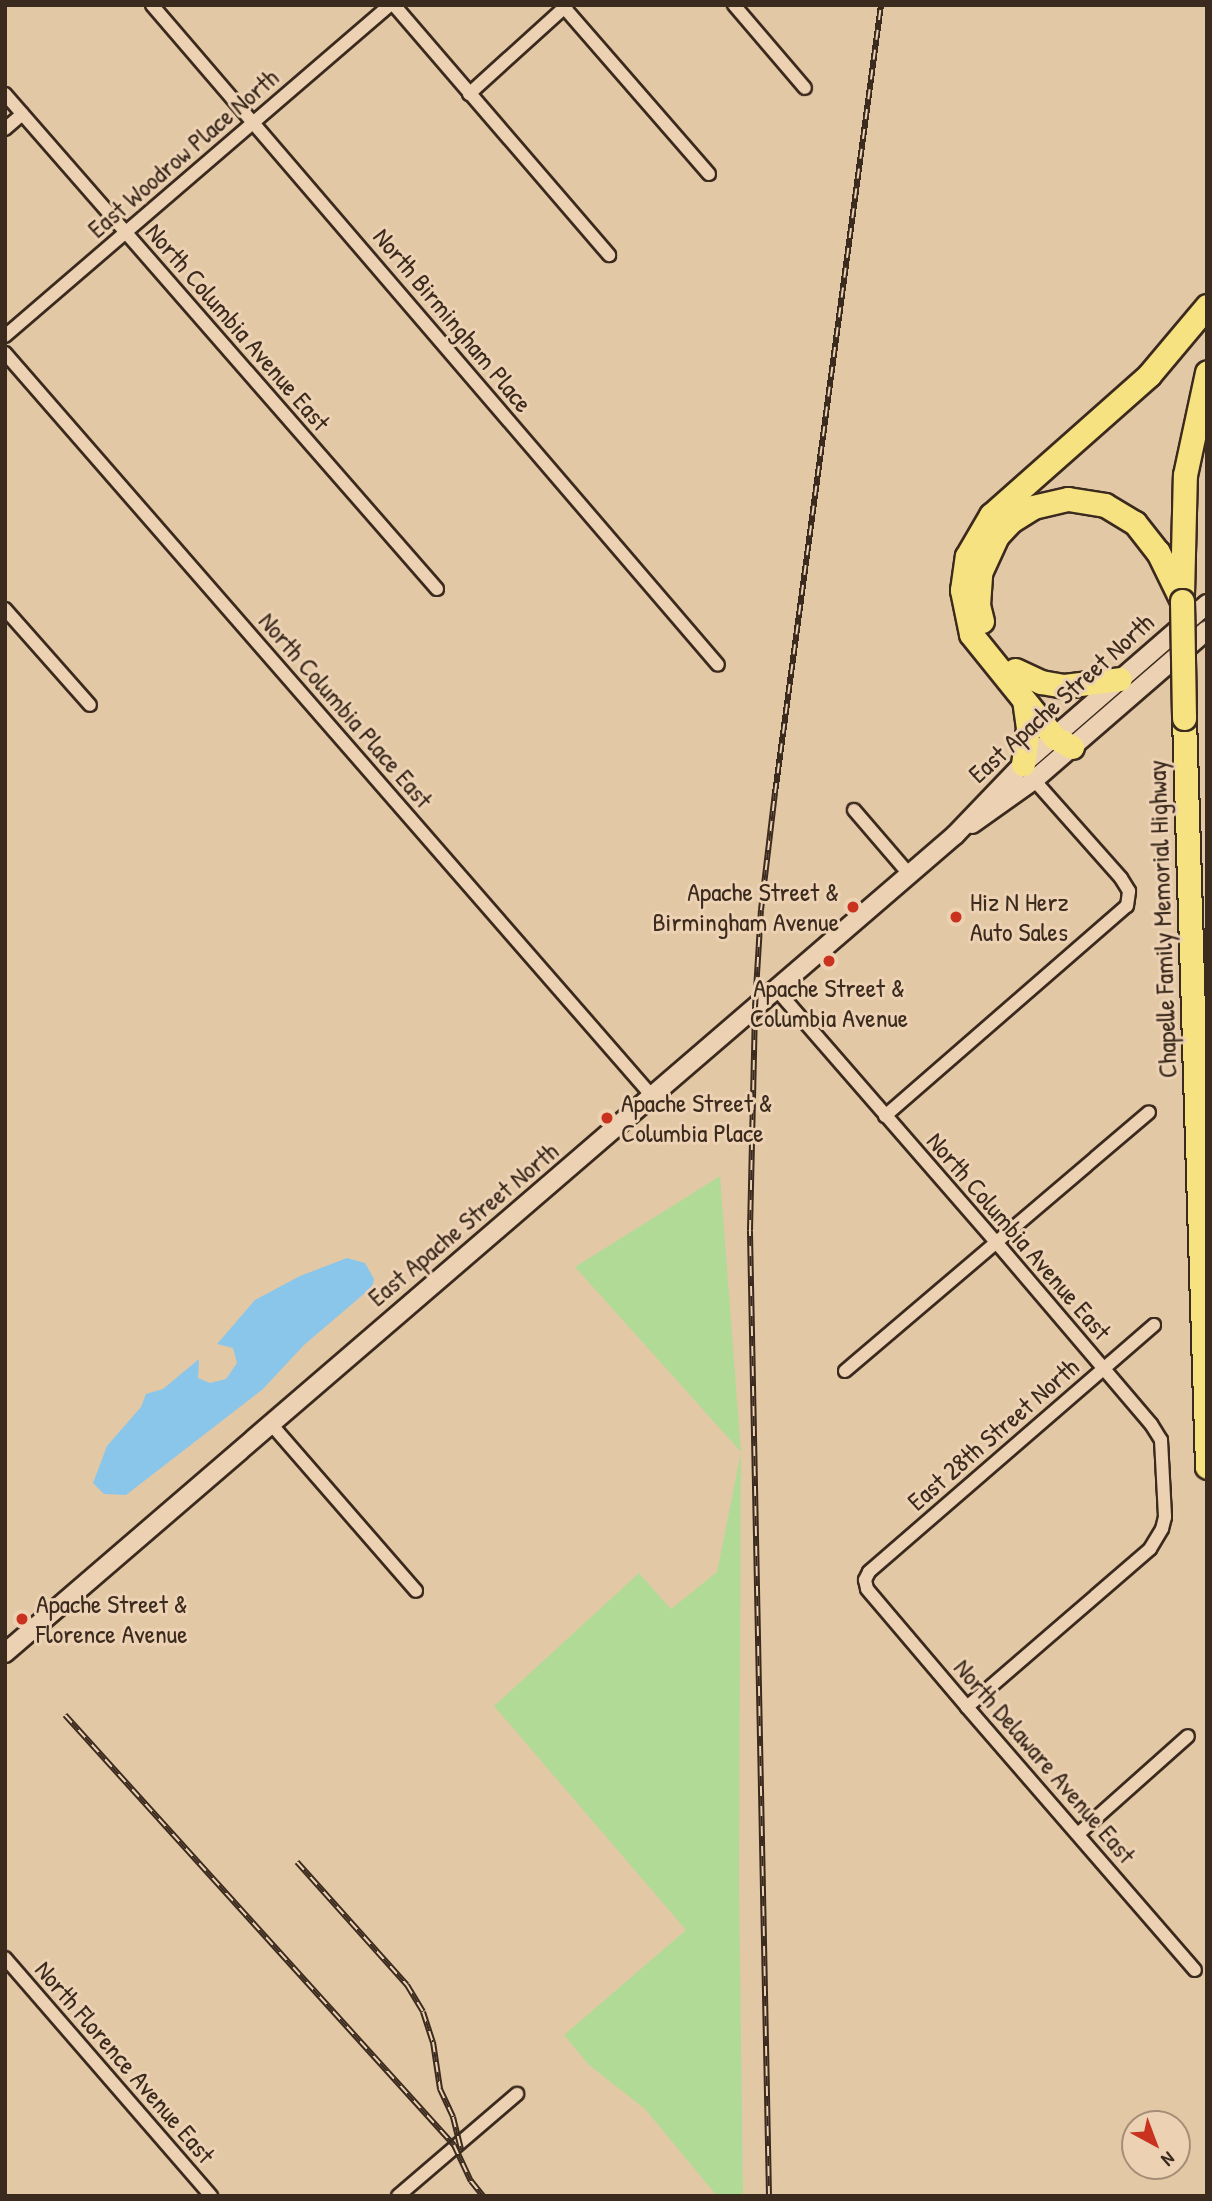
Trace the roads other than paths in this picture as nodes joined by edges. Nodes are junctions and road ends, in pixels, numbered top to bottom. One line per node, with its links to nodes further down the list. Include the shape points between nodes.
1 (152, 5): 9 (street, North Birmingham Place)
2 (392, 5): 7 (street); 9 (street, East Woodrow Place North)
3 (734, 5): 5 (street)
4 (565, 6): 7 (street); 11 (street)
5 (805, 88)
6 (5, 94): 8 (street, North Columbia Avenue East)
7 (469, 94): 13 (street)
8 (22, 114): 10 (street); 12 (street, North Columbia Avenue East)
9 (254, 122): 12 (street, East Woodrow Place North); 23 (street, North Birmingham Place)
10 (5, 129)
11 (709, 174)
12 (126, 233): 15 (street, East Woodrow Place North); 19 (street, North Columbia Avenue East)
13 (609, 255)
14 (1207, 306): 26 (highway, via 1141,382 991,515 971,546 962,583 967,626 982,652)
15 (5, 336)
16 (5, 353): 33 (street, North Columbia Place East)
17 (1207, 372): 18 (highway, Chapelle Family Memorial Highway, via 1185,475)
18 (1173, 563): 24 (highway, via 1135,523 1105,505 1059,500 1018,516 986,554 978,593 985,628); 36 (highway, Chapelle Family Memorial Highway, bridge, via 1182,601)
19 (437, 589)
20 (1207, 604): 25 (main road, East Apache Street North)
21 (5, 609): 27 (street)
22 (1207, 630): 28 (main road, East Apache Street North)
23 (718, 666)
24 (1015, 670): 25 (highway, via 1064,686); 28 (highway)
25 (1120, 679): 28 (main road, East Apache Street North)
26 (1024, 701): 28 (highway); 29 (highway)
27 (90, 705)
28 (1063, 737): 29 (main road, East Apache Street North)
29 (1028, 772): 31 (main road, East Apache Street North); 35 (street, via 1121,878 1129,899 1113,921)
30 (854, 810): 31 (street)
31 (909, 874): 32 (main road, East Apache Street North)
32 (776, 989): 33 (main road, East Apache Street North); 35 (street, North Columbia Avenue East)
33 (652, 1096): 42 (main road, East Apache Street North)
34 (1149, 1112): 37 (street)
35 (885, 1116): 37 (street, North Columbia Avenue East)
36 (1198, 1219): 38 (highway); 43 (highway, Chapelle Family Memorial Highway)
37 (996, 1242): 40 (street, North Columbia Avenue East); 41 (street)
38 (1207, 1275)
39 (1154, 1325): 40 (street, East 28th Street North)
40 (1104, 1369): 44 (street, East 28th Street North); 47 (street, North Columbia Avenue East, via 1161,1440 1165,1517 1158,1538)
41 (845, 1371)
42 (271, 1424): 45 (street); 46 (main road, East Apache Street North)
43 (1207, 1467)
44 (865, 1580): 47 (street, North Delaware Avenue East, via 867,1589)
45 (416, 1591)
46 (5, 1653)
47 (967, 1707): 49 (street, North Delaware Avenue East)
48 (1188, 1736): 49 (street)
49 (1078, 1834): 51 (street, North Delaware Avenue East)
50 (5, 1958): 53 (street, North Florence Avenue East)
51 (1195, 1970)
52 (517, 2094): 54 (street)
53 (211, 2196)
54 (398, 2196)

